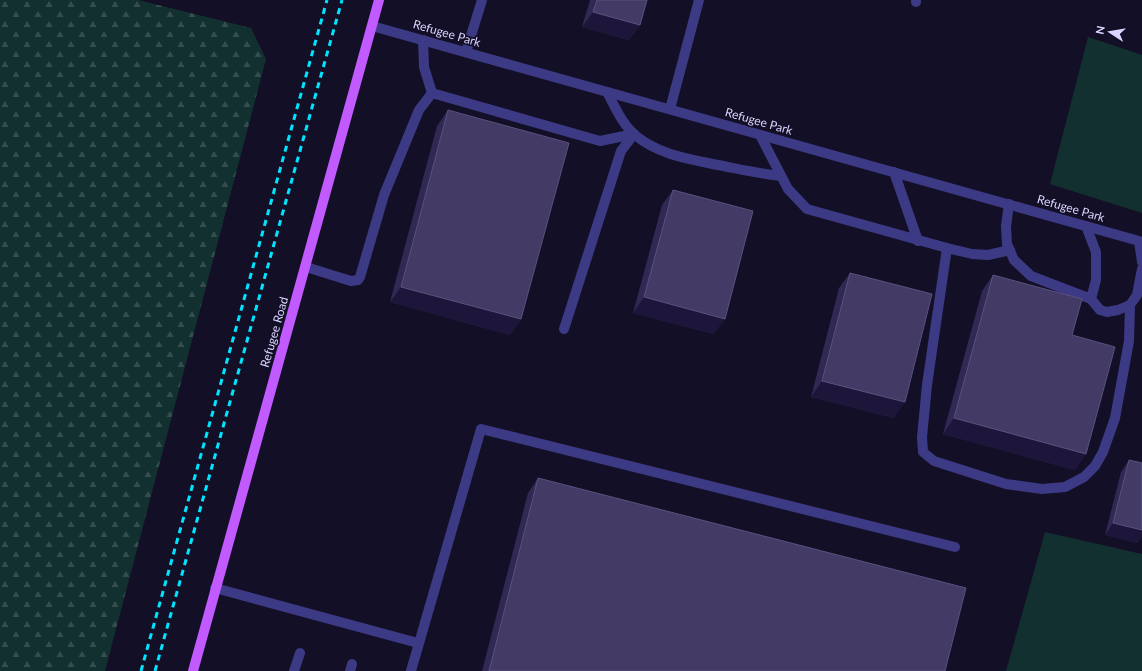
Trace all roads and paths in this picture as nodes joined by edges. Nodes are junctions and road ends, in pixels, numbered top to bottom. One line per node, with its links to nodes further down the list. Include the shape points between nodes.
1 (379, 0): 4 (main road, Refugee Road)
2 (482, 0): 6 (street)
3 (699, 0): 9 (street)
4 (372, 26): 5 (street, Refugee Park); 20 (main road, Refugee Road)
5 (423, 40): 6 (street, Refugee Park); 8 (street, via 424,67)
6 (466, 52): 7 (street, Refugee Park)
7 (607, 92): 9 (street, Refugee Park); 10 (street, via 620,117)
8 (432, 93): 10 (street, via 600,141); 20 (street, via 419,110 384,196 358,280 351,281)
9 (670, 109): 11 (street, Refugee Park)
10 (634, 134): 13 (street, via 650,146 675,156); 24 (street, via 621,151)
11 (760, 135): 12 (street, Refugee Park); 13 (street)
12 (894, 172): 14 (street, Refugee Park); 16 (street)
13 (781, 176): 16 (street, via 788,189 806,209)
14 (1009, 204): 15 (street, Refugee Park); 18 (street, via 1006,226)
15 (1086, 226): 19 (street, Refugee Park, via 1139,241); 22 (street, via 1096,252 1096,280)
16 (918, 240): 17 (street)
17 (947, 248): 18 (street, via 988,255); 23 (street, via 927,386 923,452 934,461 1006,484 1042,489 1065,487 1095,466 1115,418 1129,341)
18 (1010, 250): 22 (street, via 1014,260 1031,276)
19 (1142, 262)
20 (306, 267): 26 (main road, Refugee Road)
21 (1142, 269): 23 (street, via 1137,295)
22 (1092, 299): 23 (street, via 1100,310 1107,312)
23 (1130, 305)
24 (564, 329)
25 (955, 547): 27 (street, via 481,429)
26 (215, 588): 27 (street); 29 (main road, Refugee Road)
27 (418, 643): 31 (street)
28 (300, 652): 30 (street)
29 (193, 671)
30 (294, 671)
31 (411, 671)

